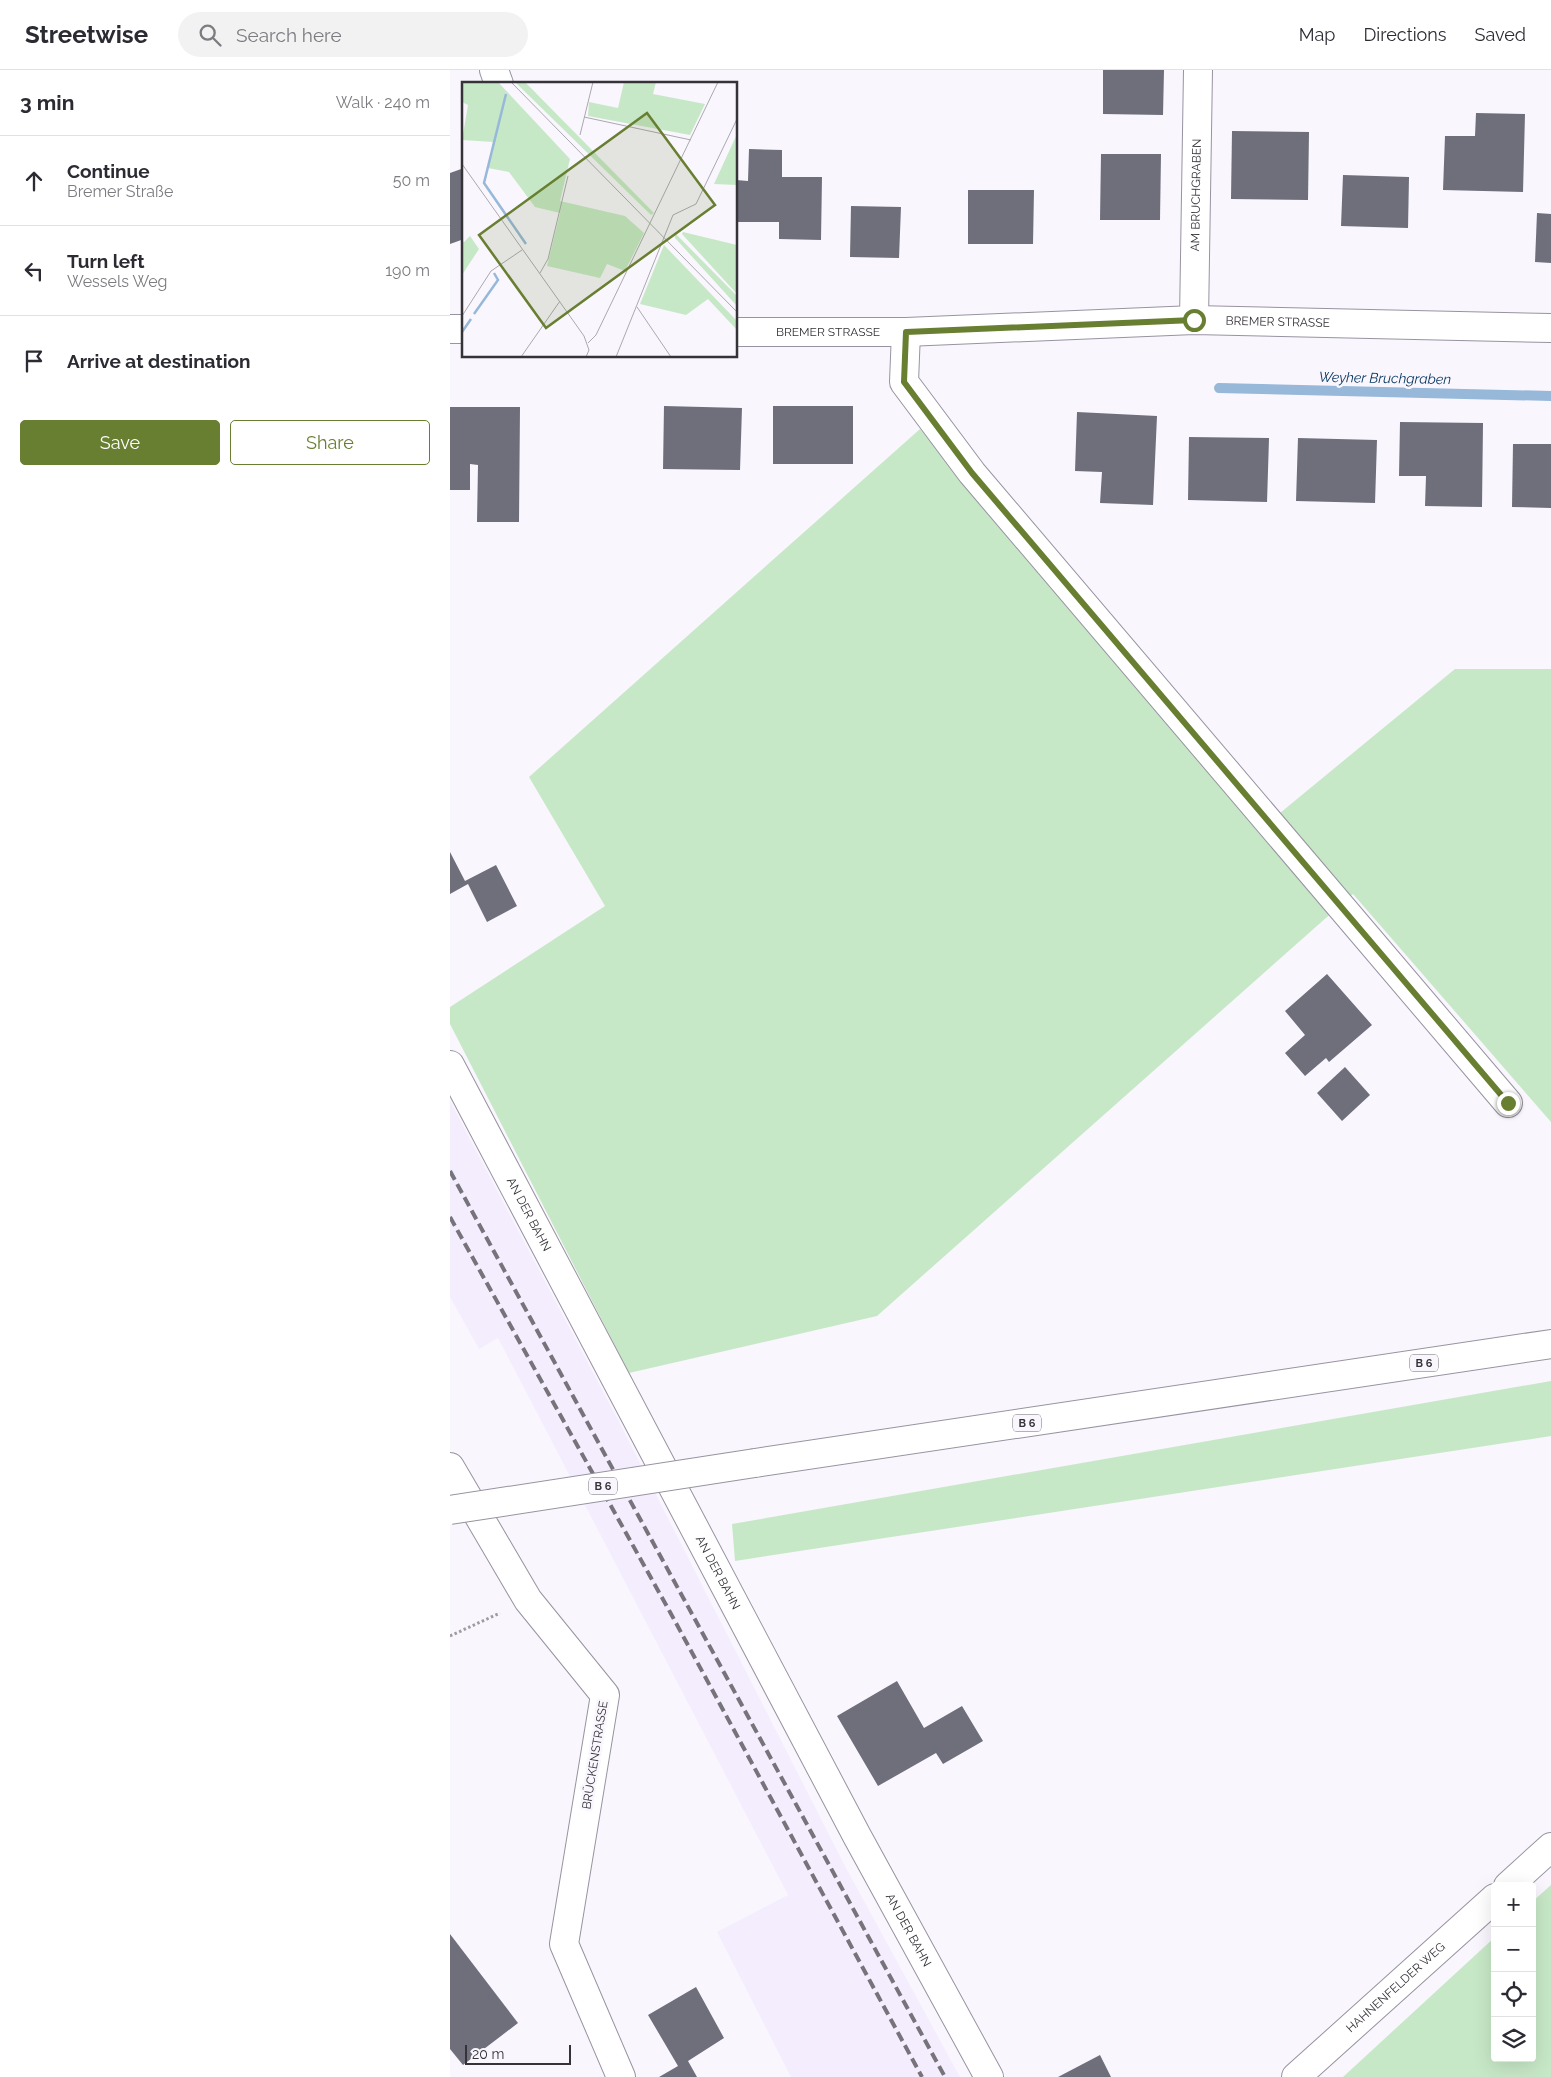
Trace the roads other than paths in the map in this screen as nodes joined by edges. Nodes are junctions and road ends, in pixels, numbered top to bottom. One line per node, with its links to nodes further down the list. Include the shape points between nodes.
1 (1198, 70): 2 (street, AM BRUCHGRABEN)
2 (1194, 320): 3 (street, BREMER STRASSE); 5 (street, BREMER STRASSE)
3 (1551, 328)
4 (738, 332): 5 (street, BREMER STRASSE)
5 (906, 332): 7 (street, via 904,382 972,473)
6 (450, 1065): 15 (street, AN DER BAHN)
7 (1508, 1103)
8 (1551, 1344): 10 (street, B 6, bridge)
9 (450, 1467): 14 (street, BRÜCKENSTRASSE, via 528,1600 605,1696 564,1944)
10 (450, 1510)
11 (1551, 1848): 12 (street)
12 (1513, 1882)
13 (1491, 1902): 16 (street, HAHNENFELDER WEG)
14 (621, 2077)
15 (989, 2077)
16 (1296, 2077)

